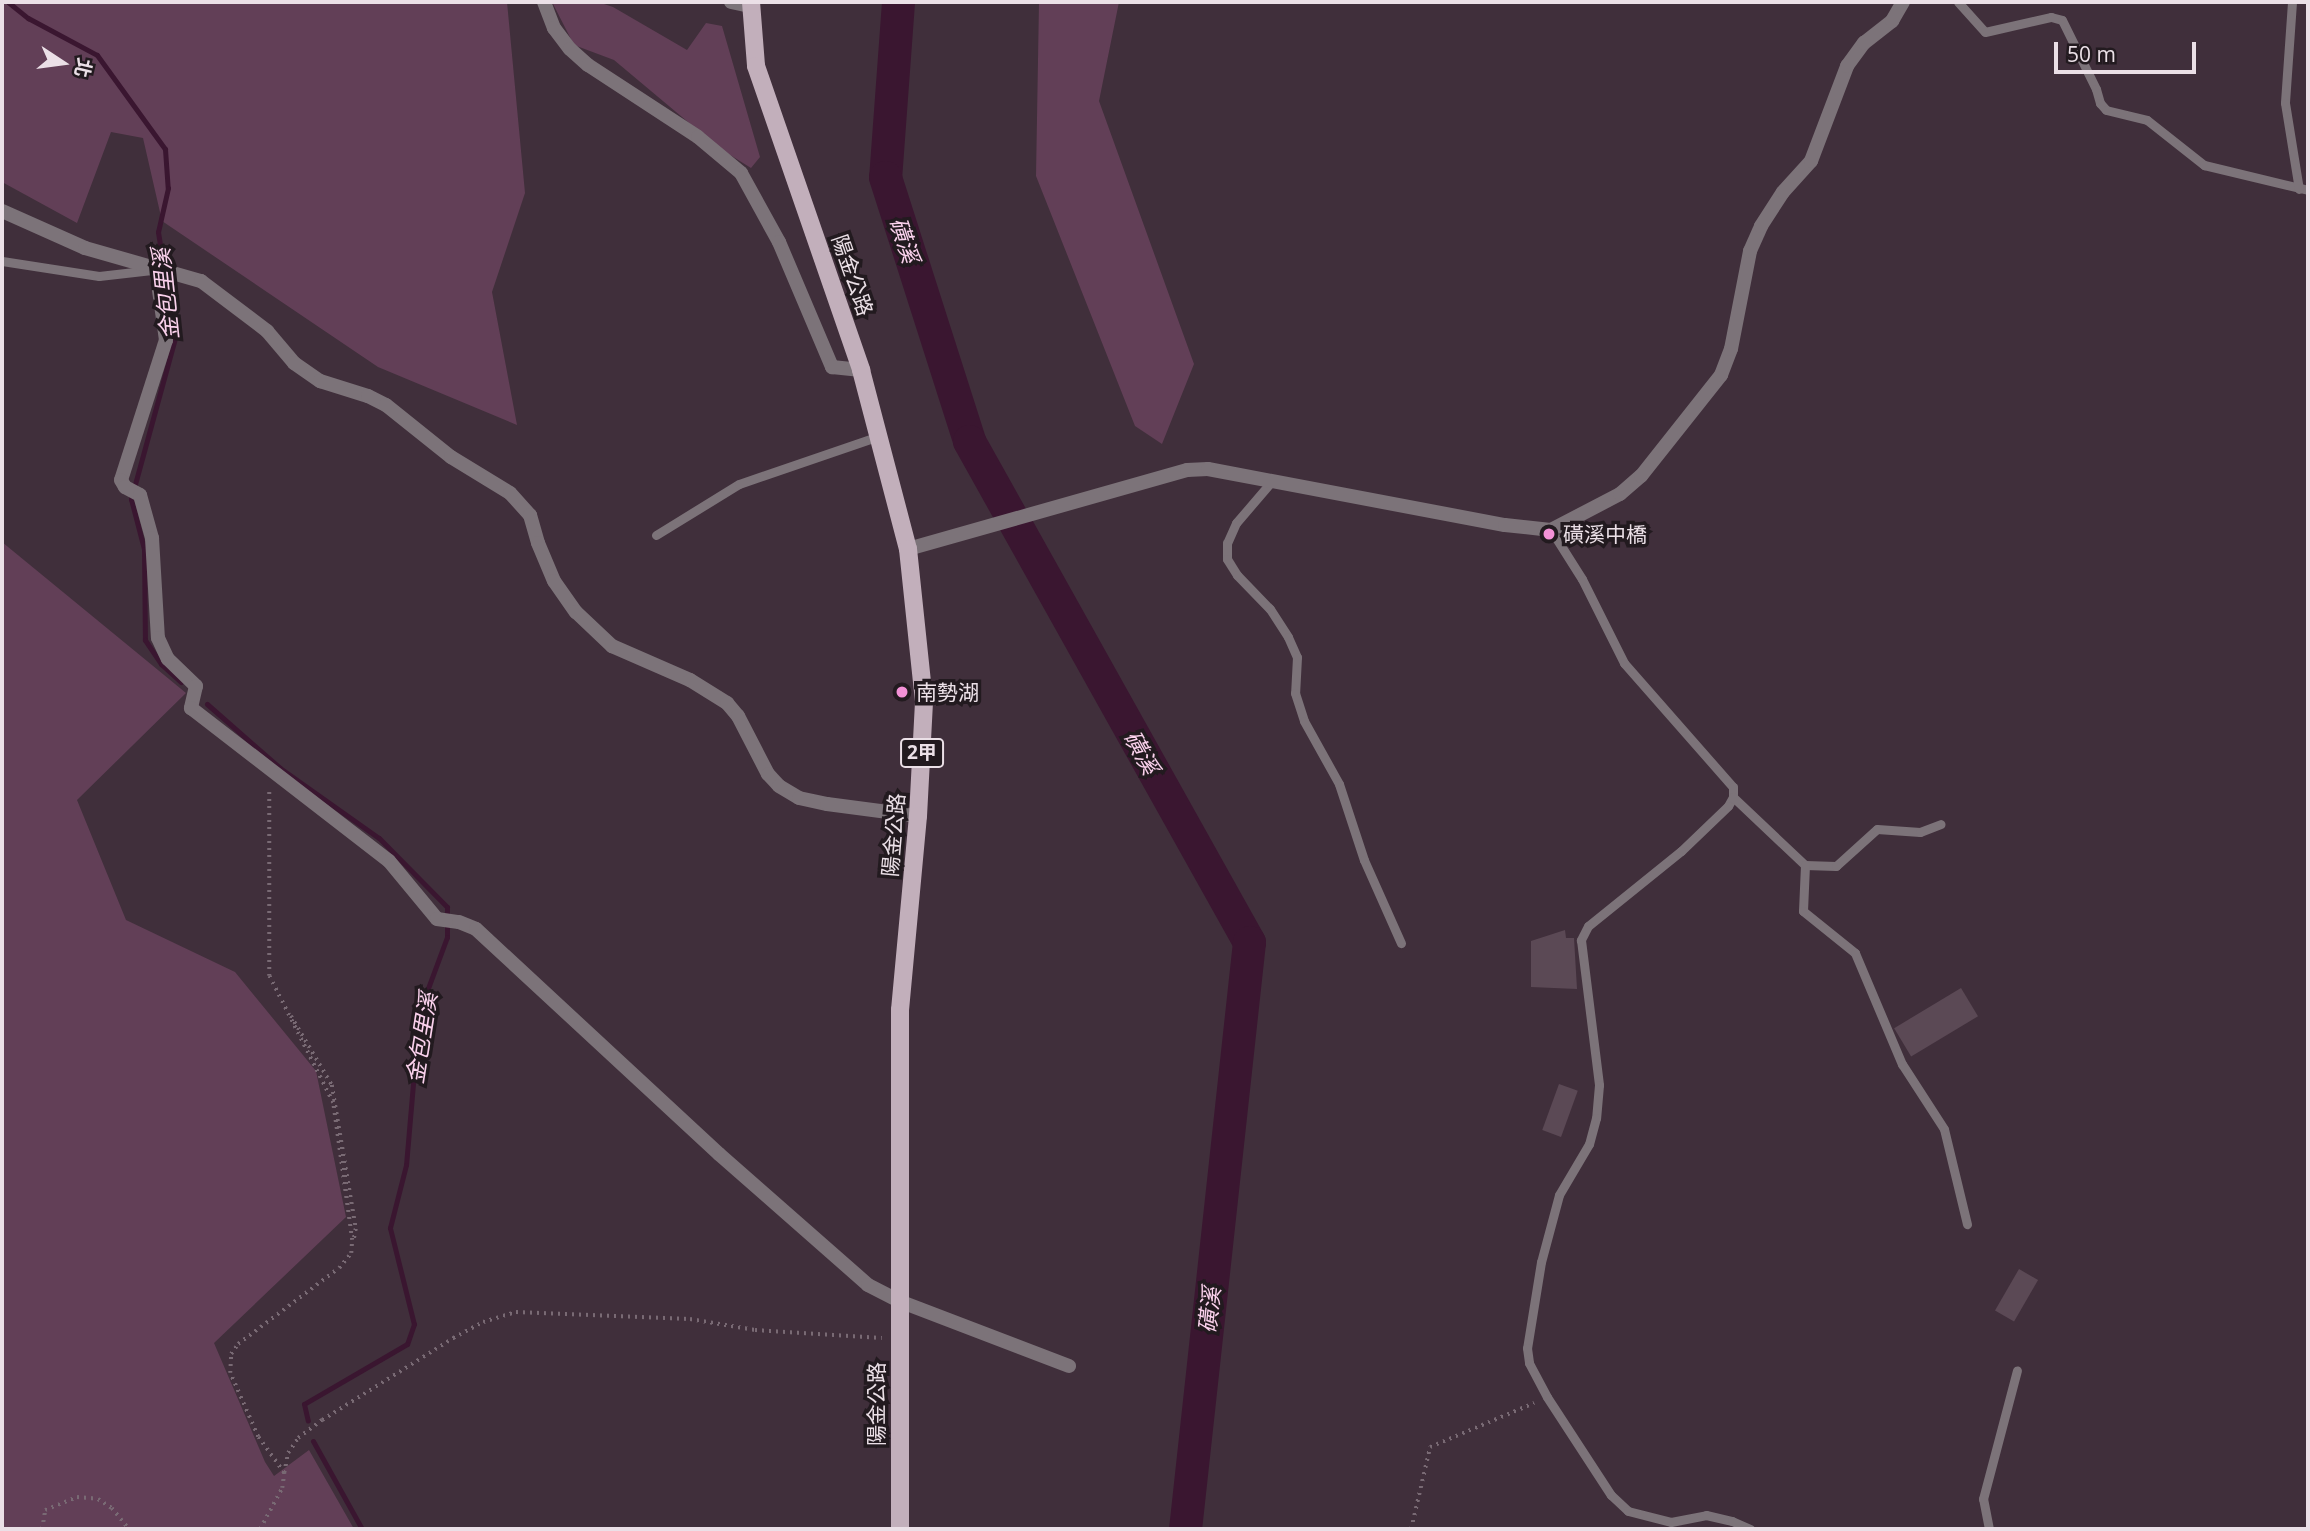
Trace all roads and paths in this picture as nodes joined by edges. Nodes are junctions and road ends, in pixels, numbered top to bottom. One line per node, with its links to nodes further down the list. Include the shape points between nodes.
1 (544, 2): 11 (street, via 554,28 587,65 698,137 741,173 779,242 832,367)
2 (731, 2): 6 (street)
3 (1903, 2): 14 (street, via 1892,21 1864,43 1847,66 1811,161 1761,226 1750,251 1731,349 1721,375 1641,476 1620,494)
4 (1958, 2): 7 (lane, via 1985,32 2051,17 2062,20 2106,110 2147,120 2204,165)
5 (2292, 2): 7 (lane, via 2285,103)
6 (750, 4): 11 (main road, 陽金公路 / 2甲, via 756,66)
7 (2303, 189)
8 (2, 211): 10 (street, via 85,248)
9 (2, 261): 10 (lane, via 99,276)
10 (156, 269): 17 (street, via 166,340 121,480 140,495 152,538 158,638 168,659 196,686 191,708); 19 (street, via 201,281 267,331 294,363 320,381 386,405 451,457 510,493 530,515 554,581 576,612 612,646 690,680 727,703 779,786 817,802)
11 (862, 370): 12 (main road, 陽金公路 / 2甲)
12 (879, 436): 15 (lane, via 739,484); 16 (main road, 陽金公路 / 2甲)
13 (1272, 481): 14 (street); 16 (street, via 1208,469 1187,470); 22 (lane, via 1236,523 1227,543 1227,559 1288,637 1297,657 1294,693 1304,721 1339,784 1364,860)
14 (1551, 530): 18 (lane, via 1582,579 1624,663 1733,787)
15 (656, 535)
16 (908, 549): 19 (main road, 陽金公路 / 2甲, via 924,702)
17 (273, 775): 24 (street, via 389,861 437,919 476,929 719,1154 868,1285); 25 (path, via 270,981 332,1085 356,1229 341,1269); 30 (path, via 269,788 269,976 333,1102 352,1240 351,1253 339,1269 237,1344 231,1354 230,1373 258,1437)
18 (1733, 797): 21 (lane); 29 (lane, via 1681,851 1588,926 1581,940 1599,1085 1589,1144 1559,1195 1541,1262 1527,1348 1529,1363)
19 (918, 816): 24 (main road, 陽金公路 / 2甲, via 900,1010)
20 (1941, 824): 21 (lane, via 1920,832 1877,829 1836,866)
21 (1805, 865): 23 (lane, via 1803,911 1855,953 1902,1065 1944,1129)
22 (1401, 943)
23 (1967, 1224)
24 (899, 1301): 26 (main road, 陽金公路 / 2甲); 27 (street)
25 (261, 1328)
26 (898, 1339): 30 (path, via 755,1330 690,1319 516,1312 453,1338 323,1420 298,1438 288,1453); 34 (main road, 陽金公路 / 2甲)
27 (1069, 1366)
28 (2017, 1370): 37 (lane, via 1983,1499)
29 (1547, 1397): 35 (path, via 1430,1447); 36 (lane, via 1611,1495 1628,1511 1671,1522 1706,1514)
30 (284, 1473): 33 (path, via 282,1488)
31 (42, 1529): 32 (path, via 45,1510 77,1497 98,1499)
32 (129, 1529)
33 (260, 1529)
34 (900, 1529)
35 (1411, 1529)
36 (1750, 1529)
37 (1989, 1529)

